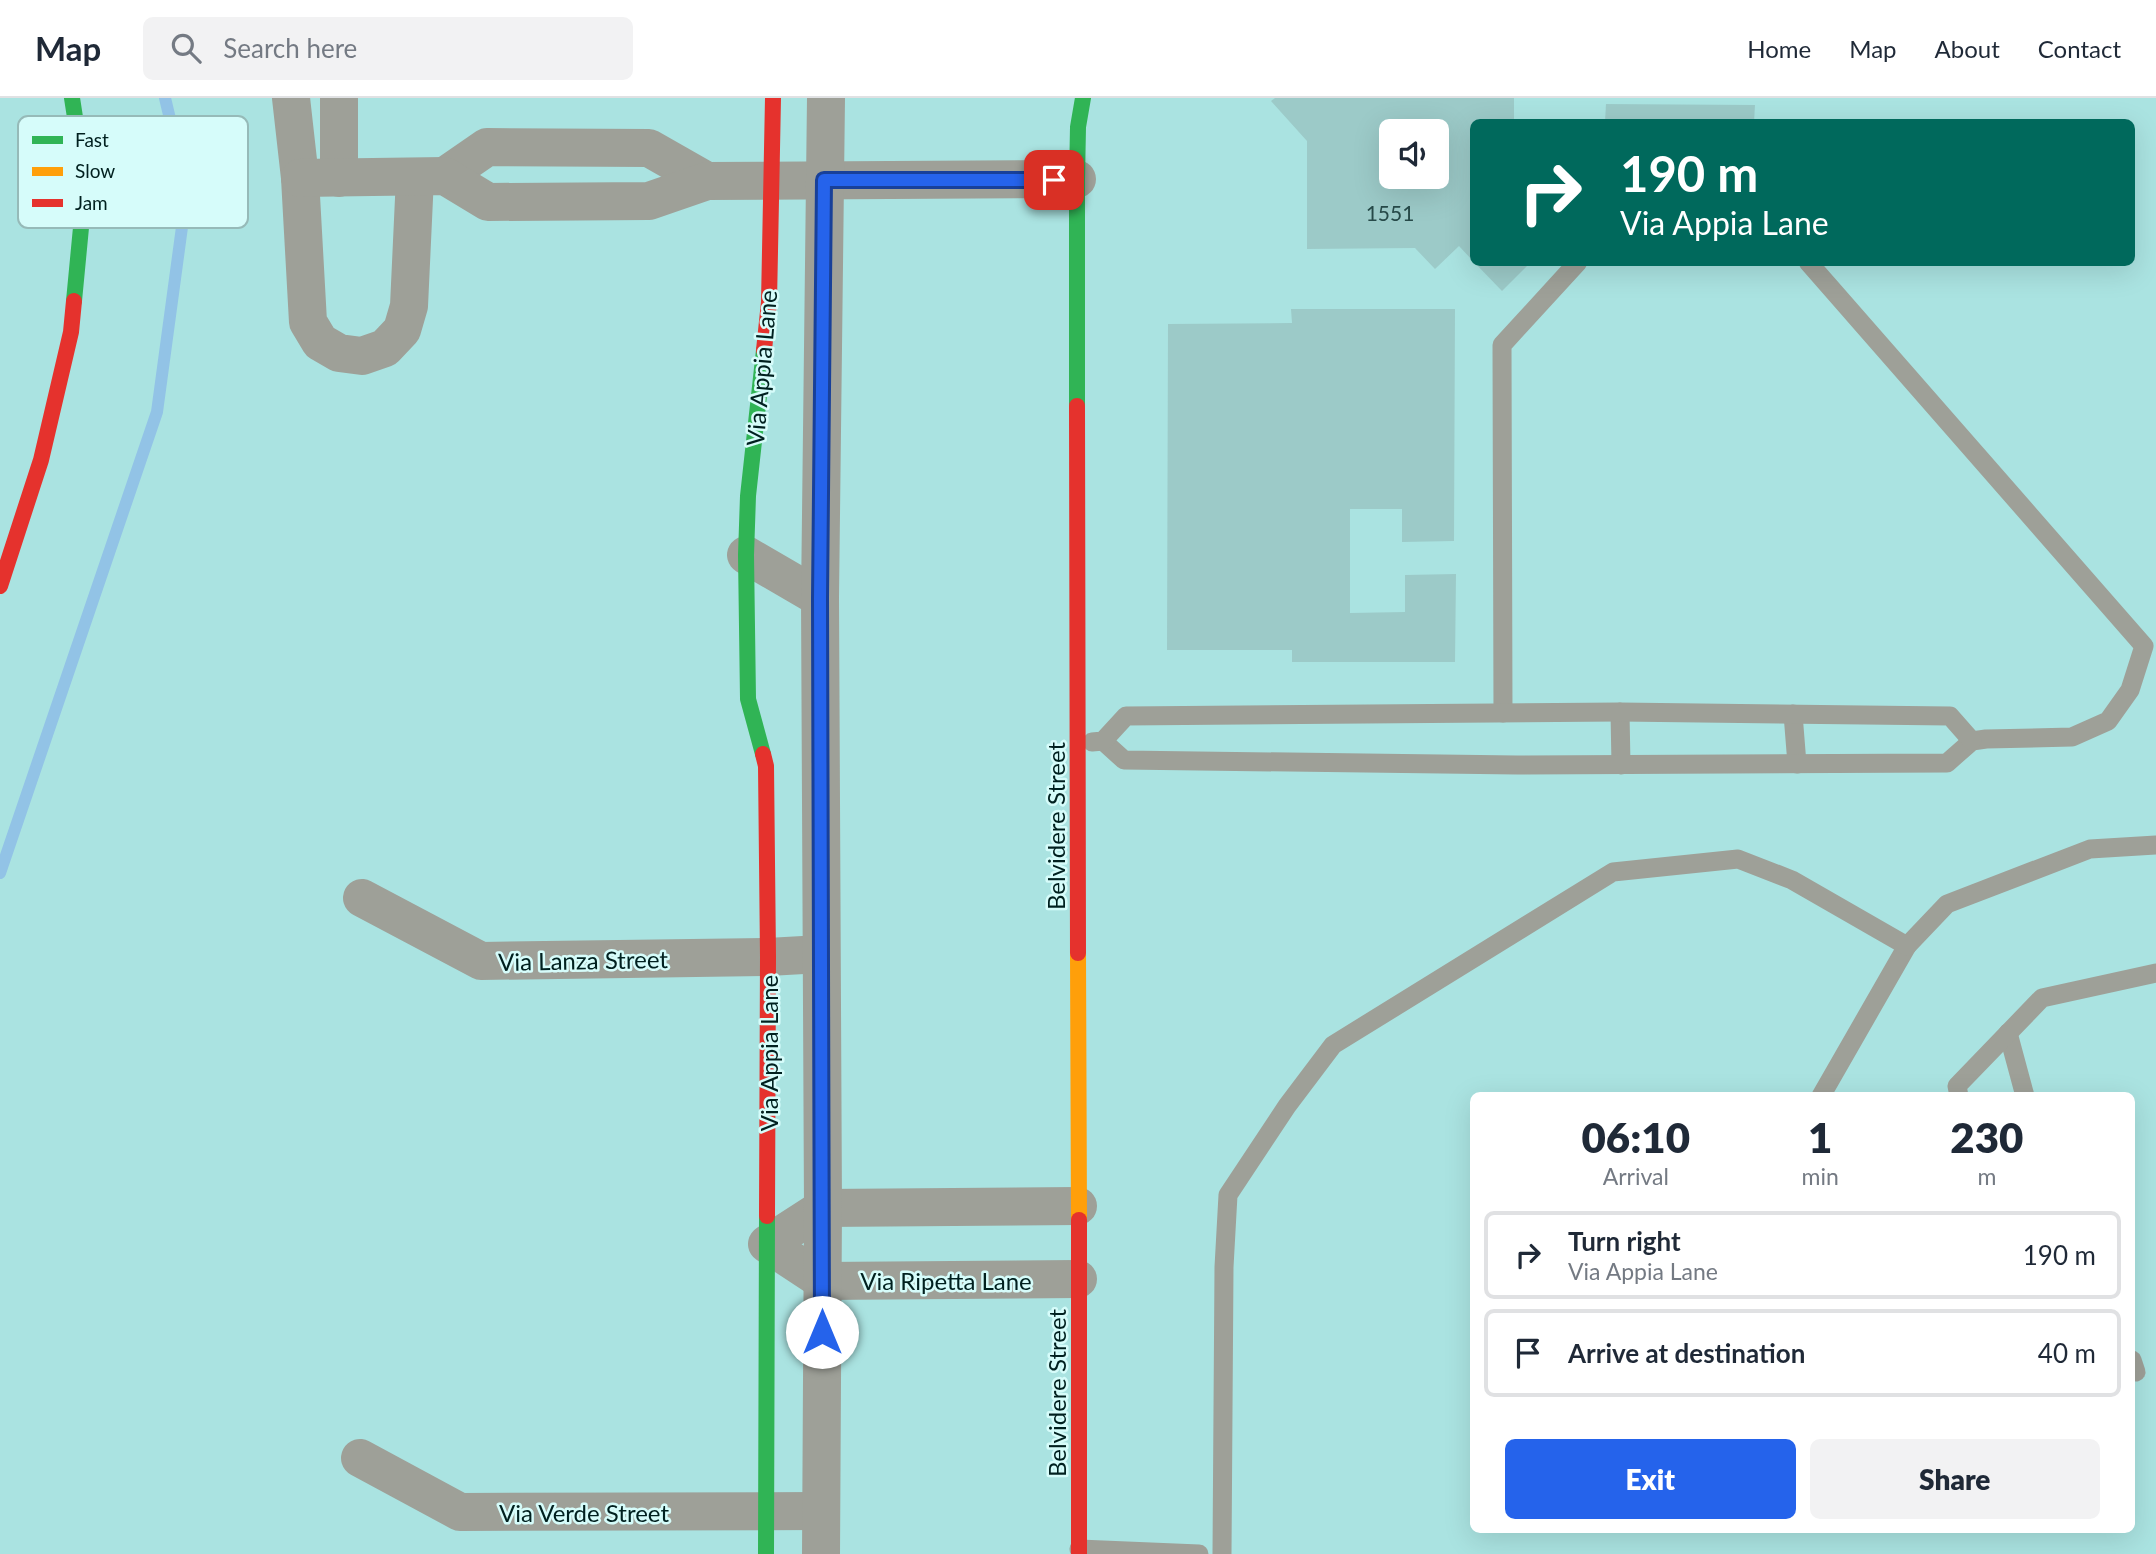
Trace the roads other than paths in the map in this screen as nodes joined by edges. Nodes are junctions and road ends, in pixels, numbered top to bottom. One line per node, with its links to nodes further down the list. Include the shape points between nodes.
1 (72, 98): 7 (street)
2 (290, 98): 9 (street)
3 (338, 98): 10 (street)
4 (774, 98): 14 (street, Via Appia Lane)
5 (826, 98): 12 (street)
6 (1083, 98): 11 (street, Belvidere Street)
7 (75, 116)
8 (430, 176): 9 (street, via 402,330 385,348 362,356 339,353 320,342 308,322); 10 (street); 13 (street, via 488,202 649,201); 13 (street, via 487,147 649,148)
9 (300, 178): 10 (street)
10 (339, 178)
11 (1077, 179): 12 (street); 26 (street, Belvidere Street)
12 (824, 180): 14 (street); 20 (street)
13 (707, 181): 14 (street)
14 (771, 181): 18 (street, Via Appia Lane, via 769,302)
15 (81, 228): 19 (street, via 71,332 41,460)
16 (1574, 266): 22 (lane, via 1502,345)
17 (1812, 266): 25 (lane, via 2144,646 2130,690 2108,721 2072,737)
18 (746, 555): 20 (street); 33 (street, Via Appia Lane, via 748,699 766,766)
19 (0, 586)
20 (820, 598): 32 (street)
21 (1620, 712): 22 (lane); 23 (lane); 28 (lane)
22 (1503, 713): 24 (lane, via 1126,716)
23 (1793, 714): 25 (lane, via 1950,716); 27 (lane)
24 (1103, 741): 26 (lane); 28 (lane, via 1124,760)
25 (1972, 741): 27 (lane, via 1947,764)
26 (1078, 744): 41 (street, Belvidere Street)
27 (1797, 764): 28 (lane)
28 (1621, 765)
29 (2156, 845): 31 (lane, via 2090,849 1947,904)
30 (362, 898): 33 (street, Via Lanza Street, via 481,961)
31 (1907, 946): 36 (lane); 53 (lane, via 1792,880 1738,859 1613,872 1333,1045 1228,1195)
32 (821, 954): 33 (street, Via Lanza Street); 42 (street)
33 (768, 957): 43 (street, Via Appia Lane)
34 (2156, 973): 35 (lane, via 2042,998)
35 (2008, 1032): 39 (lane, via 1957,1086); 40 (lane)
36 (1833, 1074): 37 (lane); 38 (lane)
37 (1823, 1092)
38 (1838, 1092)
39 (1958, 1092)
40 (2024, 1092)
41 (1078, 1206): 42 (street); 44 (street, Belvidere Street)
42 (823, 1208): 43 (street); 45 (street)
43 (767, 1244): 45 (street); 47 (street, Via Appia Lane)
44 (1078, 1279): 45 (street, Via Ripetta Lane); 49 (street, Belvidere Street)
45 (823, 1280): 48 (street)
46 (360, 1458): 47 (street, Via Verde Street, via 460,1512)
47 (766, 1511): 48 (street, Via Verde Street); 50 (street, Via Appia Lane)
48 (821, 1511): 51 (street)
49 (1079, 1551): 52 (lane)
50 (766, 1554)
51 (821, 1554)
52 (1199, 1554)
53 (1222, 1554)

